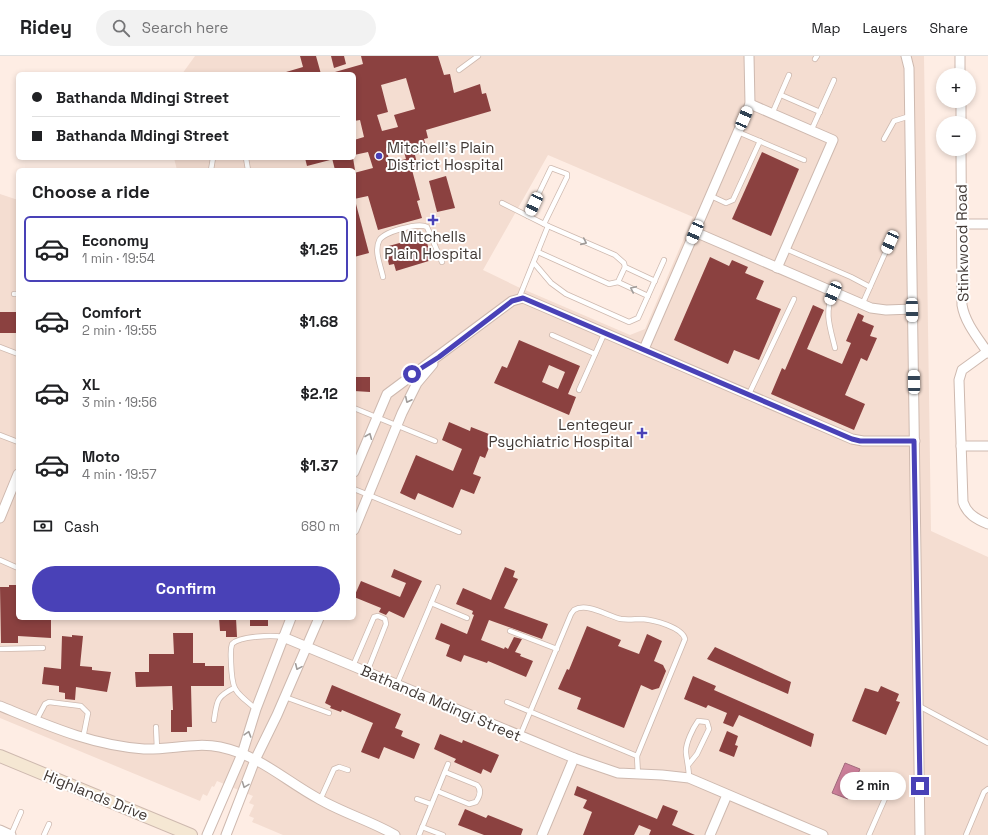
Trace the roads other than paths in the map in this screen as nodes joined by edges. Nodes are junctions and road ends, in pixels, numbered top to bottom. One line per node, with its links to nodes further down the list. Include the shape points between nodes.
1 (478, 56): 6 (lane)
2 (749, 56): 10 (street)
3 (906, 56): 13 (street, via 909,68)
4 (960, 56): 5 (street)
5 (960, 68)
6 (459, 70)
7 (789, 75): 9 (lane)
8 (834, 80): 11 (lane)
9 (780, 95): 11 (lane); 12 (lane)
10 (750, 104): 12 (street); 15 (street)
11 (820, 112): 14 (lane)
12 (772, 114): 14 (street)
13 (910, 116): 16 (lane, via 894,121); 44 (street)
14 (811, 131): 28 (street, via 833,140)
15 (738, 132): 17 (lane); 20 (street)
16 (884, 139)
17 (760, 141): 19 (lane); 20 (lane, via 733,200 726,202)
18 (961, 156): 23 (street, Stinkwood Road)
19 (804, 160)
20 (711, 196): 26 (street)
21 (502, 203): 22 (lane)
22 (528, 216): 25 (lane); 25 (lane, via 551,168 567,174)
23 (961, 224): 24 (street); 50 (street, Stinkwood Road, via 964,315)
24 (988, 224)
25 (546, 225): 29 (lane); 33 (lane, one-way to 33, via 615,256)
26 (695, 232): 34 (street); 49 (street)
27 (890, 242): 38 (lane)
28 (786, 249): 34 (street); 38 (lane)
29 (538, 252): 32 (lane); 37 (lane, via 609,284)
30 (664, 260): 36 (lane)
31 (442, 262): 35 (lane, via 427,227 420,224 382,235 378,245)
32 (534, 263): 40 (lane, via 551,283 566,294 629,322 638,318); 41 (lane)
33 (625, 267): 36 (lane); 37 (lane)
34 (777, 268): 39 (street)
35 (383, 277)
36 (655, 281): 40 (lane)
37 (618, 282): 40 (lane, one-way to 37)
38 (870, 287): 43 (lane)
39 (833, 293): 43 (street); 48 (lane, via 828,313)
40 (648, 296)
41 (519, 298): 45 (street, via 531,299); 53 (street)
42 (794, 299): 55 (lane)
43 (862, 305): 44 (street, via 879,310)
44 (912, 310): 62 (street)
45 (605, 332): 49 (street); 52 (lane)
46 (552, 335): 52 (lane)
47 (0, 347): 51 (lane)
48 (835, 348)
49 (644, 349): 55 (street)
50 (988, 352): 63 (street, via 960,374)
51 (16, 353)
52 (595, 354): 54 (lane)
53 (439, 357): 57 (street, via 425,364 387,394); 58 (street, one-way to 58, via 417,383)
54 (579, 390)
55 (749, 394): 62 (street, via 856,440)
56 (356, 409): 57 (lane)
57 (376, 417): 58 (lane); 65 (street, one-way to 57)
58 (397, 424): 61 (lane); 68 (street)
59 (0, 435): 60 (lane)
60 (16, 441)
61 (435, 441)
62 (914, 441): 93 (street)
63 (961, 446): 64 (street); 70 (street, via 964,507 976,518)
64 (988, 446)
65 (356, 467)
66 (16, 479): 69 (street)
67 (356, 490): 68 (lane)
68 (369, 494): 71 (street); 72 (lane)
69 (0, 518)
70 (988, 524)
71 (356, 525)
72 (459, 532)
73 (0, 560): 74 (lane)
74 (16, 567)
75 (438, 587): 76 (lane)
76 (431, 603): 77 (lane); 88 (lane)
77 (467, 618)
78 (290, 620): 81 (street)
79 (317, 620): 82 (street)
80 (510, 631): 85 (lane)
81 (283, 637): 82 (street, Bathanda Mdingi Street); 89 (lane, via 269,635 235,641 231,648); 94 (street)
82 (307, 647): 86 (street, Bathanda Mdingi Street); 90 (street, one-way to 90)
83 (43, 648): 84 (lane)
84 (0, 649)
85 (557, 649): 95 (lane); 106 (lane, via 571,614 578,607 627,620 648,620 684,635 685,639)
86 (353, 666): 87 (street, Bathanda Mdingi Street); 87 (lane, via 374,617 385,619 386,624)
87 (366, 672): 88 (street, Bathanda Mdingi Street)
88 (397, 684): 100 (street, Bathanda Mdingi Street)
89 (234, 688): 94 (lane); 97 (lane, via 219,696)
90 (285, 696): 96 (lane); 108 (street)
91 (507, 702): 95 (lane)
92 (0, 706): 98 (street)
93 (918, 706): 102 (lane); 138 (street)
94 (256, 709): 104 (street, one-way to 94)
95 (530, 712): 100 (lane); 106 (lane)
96 (329, 713)
97 (214, 720)
98 (36, 721): 101 (street); 101 (lane, via 45,704 49,702 81,706 88,713)
99 (156, 727): 103 (lane)
100 (520, 736): 107 (street, Bathanda Mdingi Street)
101 (83, 738): 103 (street, via 106,744)
102 (988, 743)
103 (157, 749): 104 (street, via 210,746)
104 (242, 754): 108 (street); 129 (street)
105 (0, 756): 128 (main road, Highlands Drive)
106 (637, 756): 113 (lane)
107 (574, 758): 113 (street, Bathanda Mdingi Street, via 618,773); 134 (street)
108 (255, 760): 120 (street, via 275,769); 130 (street, one-way to 130)
109 (448, 764): 112 (lane)
110 (689, 764): 110 (lane, via 687,747 695,725 703,720 707,722 709,729); 114 (lane)
111 (348, 770): 120 (lane, via 339,767 334,769)
112 (445, 772): 117 (lane); 117 (lane, via 476,785 480,792 477,800 466,804)
113 (638, 775): 114 (street, Bathanda Mdingi Street)
114 (688, 778): 118 (street, Bathanda Mdingi Street)
115 (890, 787): 137 (lane)
116 (988, 789): 139 (lane, via 984,792)
117 (437, 791): 121 (lane)
118 (727, 795): 135 (street); 136 (street, Bathanda Mdingi Street)
119 (417, 799): 121 (lane)
120 (320, 800): 131 (street)
121 (431, 804): 124 (lane)
122 (21, 812): 126 (lane)
123 (49, 824): 127 (lane)
124 (422, 827): 132 (lane); 133 (lane)
125 (0, 830): 126 (street)
126 (11, 835)
127 (44, 835)
128 (192, 835)
129 (207, 835)
130 (226, 835)
131 (395, 835)
132 (419, 835)
133 (443, 835)
134 (542, 835)
135 (710, 835)
136 (823, 835)
137 (869, 835)
138 (920, 835)
139 (966, 835)

